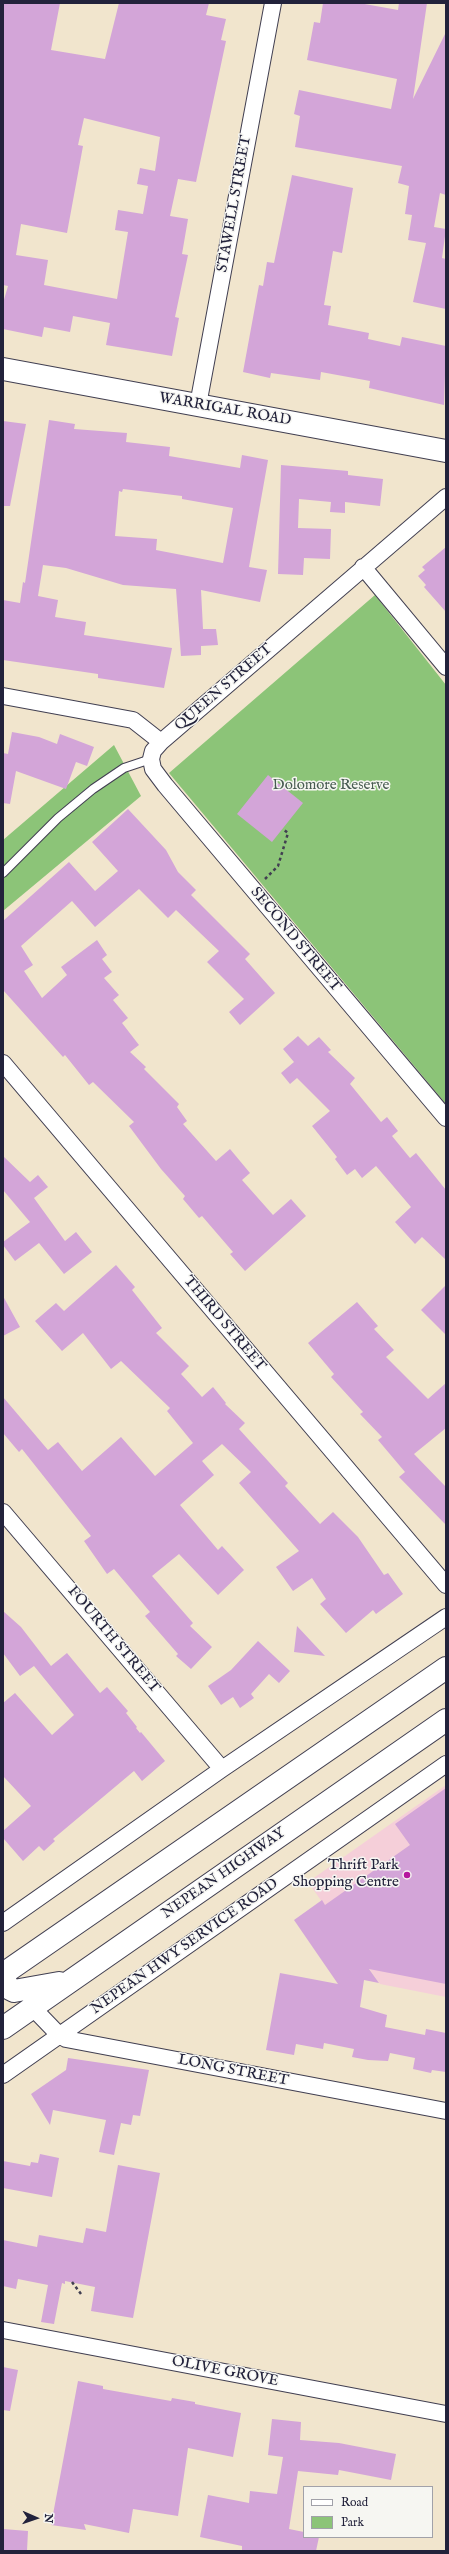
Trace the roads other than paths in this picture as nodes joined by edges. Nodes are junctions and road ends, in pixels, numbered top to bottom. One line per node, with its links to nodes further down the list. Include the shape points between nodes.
1 (273, 3): 3 (street, STAWELL STREET)
2 (3, 369): 3 (main road, WARRIGAL ROAD)
3 (198, 405): 4 (main road, WARRIGAL ROAD)
4 (446, 451)
5 (446, 497): 6 (street, QUEEN STREET)
6 (363, 567): 7 (street); 9 (street, QUEEN STREET)
7 (446, 667)
8 (3, 696): 9 (street, via 134,720)
9 (161, 742): 10 (street, QUEEN STREET, via 153,751)
10 (151, 759): 11 (lane, via 124,768 92,789 58,818); 13 (street, SECOND STREET, via 155,773)
11 (3, 873)
12 (3, 1063): 15 (street, THIRD STREET)
13 (446, 1118)
14 (3, 1512): 20 (street, FOURTH STREET)
15 (446, 1585)
16 (446, 1617): 20 (street)
17 (446, 1668): 22 (main road)
18 (446, 1720): 24 (main road, NEPEAN HIGHWAY)
19 (446, 1764): 27 (street, NEPEAN HWY SERVICE ROAD)
20 (222, 1769): 21 (street)
21 (3, 1923)
22 (3, 1974)
23 (3, 1979): 24 (main road, via 10,1990 14,1991)
24 (70, 1981): 25 (main road, NEPEAN HIGHWAY)
25 (32, 2008): 26 (main road, NEPEAN HIGHWAY); 27 (street, LONG STREET)
26 (3, 2028)
27 (59, 2035): 28 (street, NEPEAN HWY SERVICE ROAD); 29 (street, LONG STREET, via 98,2046)
28 (3, 2075)
29 (446, 2111)
30 (3, 2330): 31 (street, OLIVE GROVE)
31 (446, 2414)

